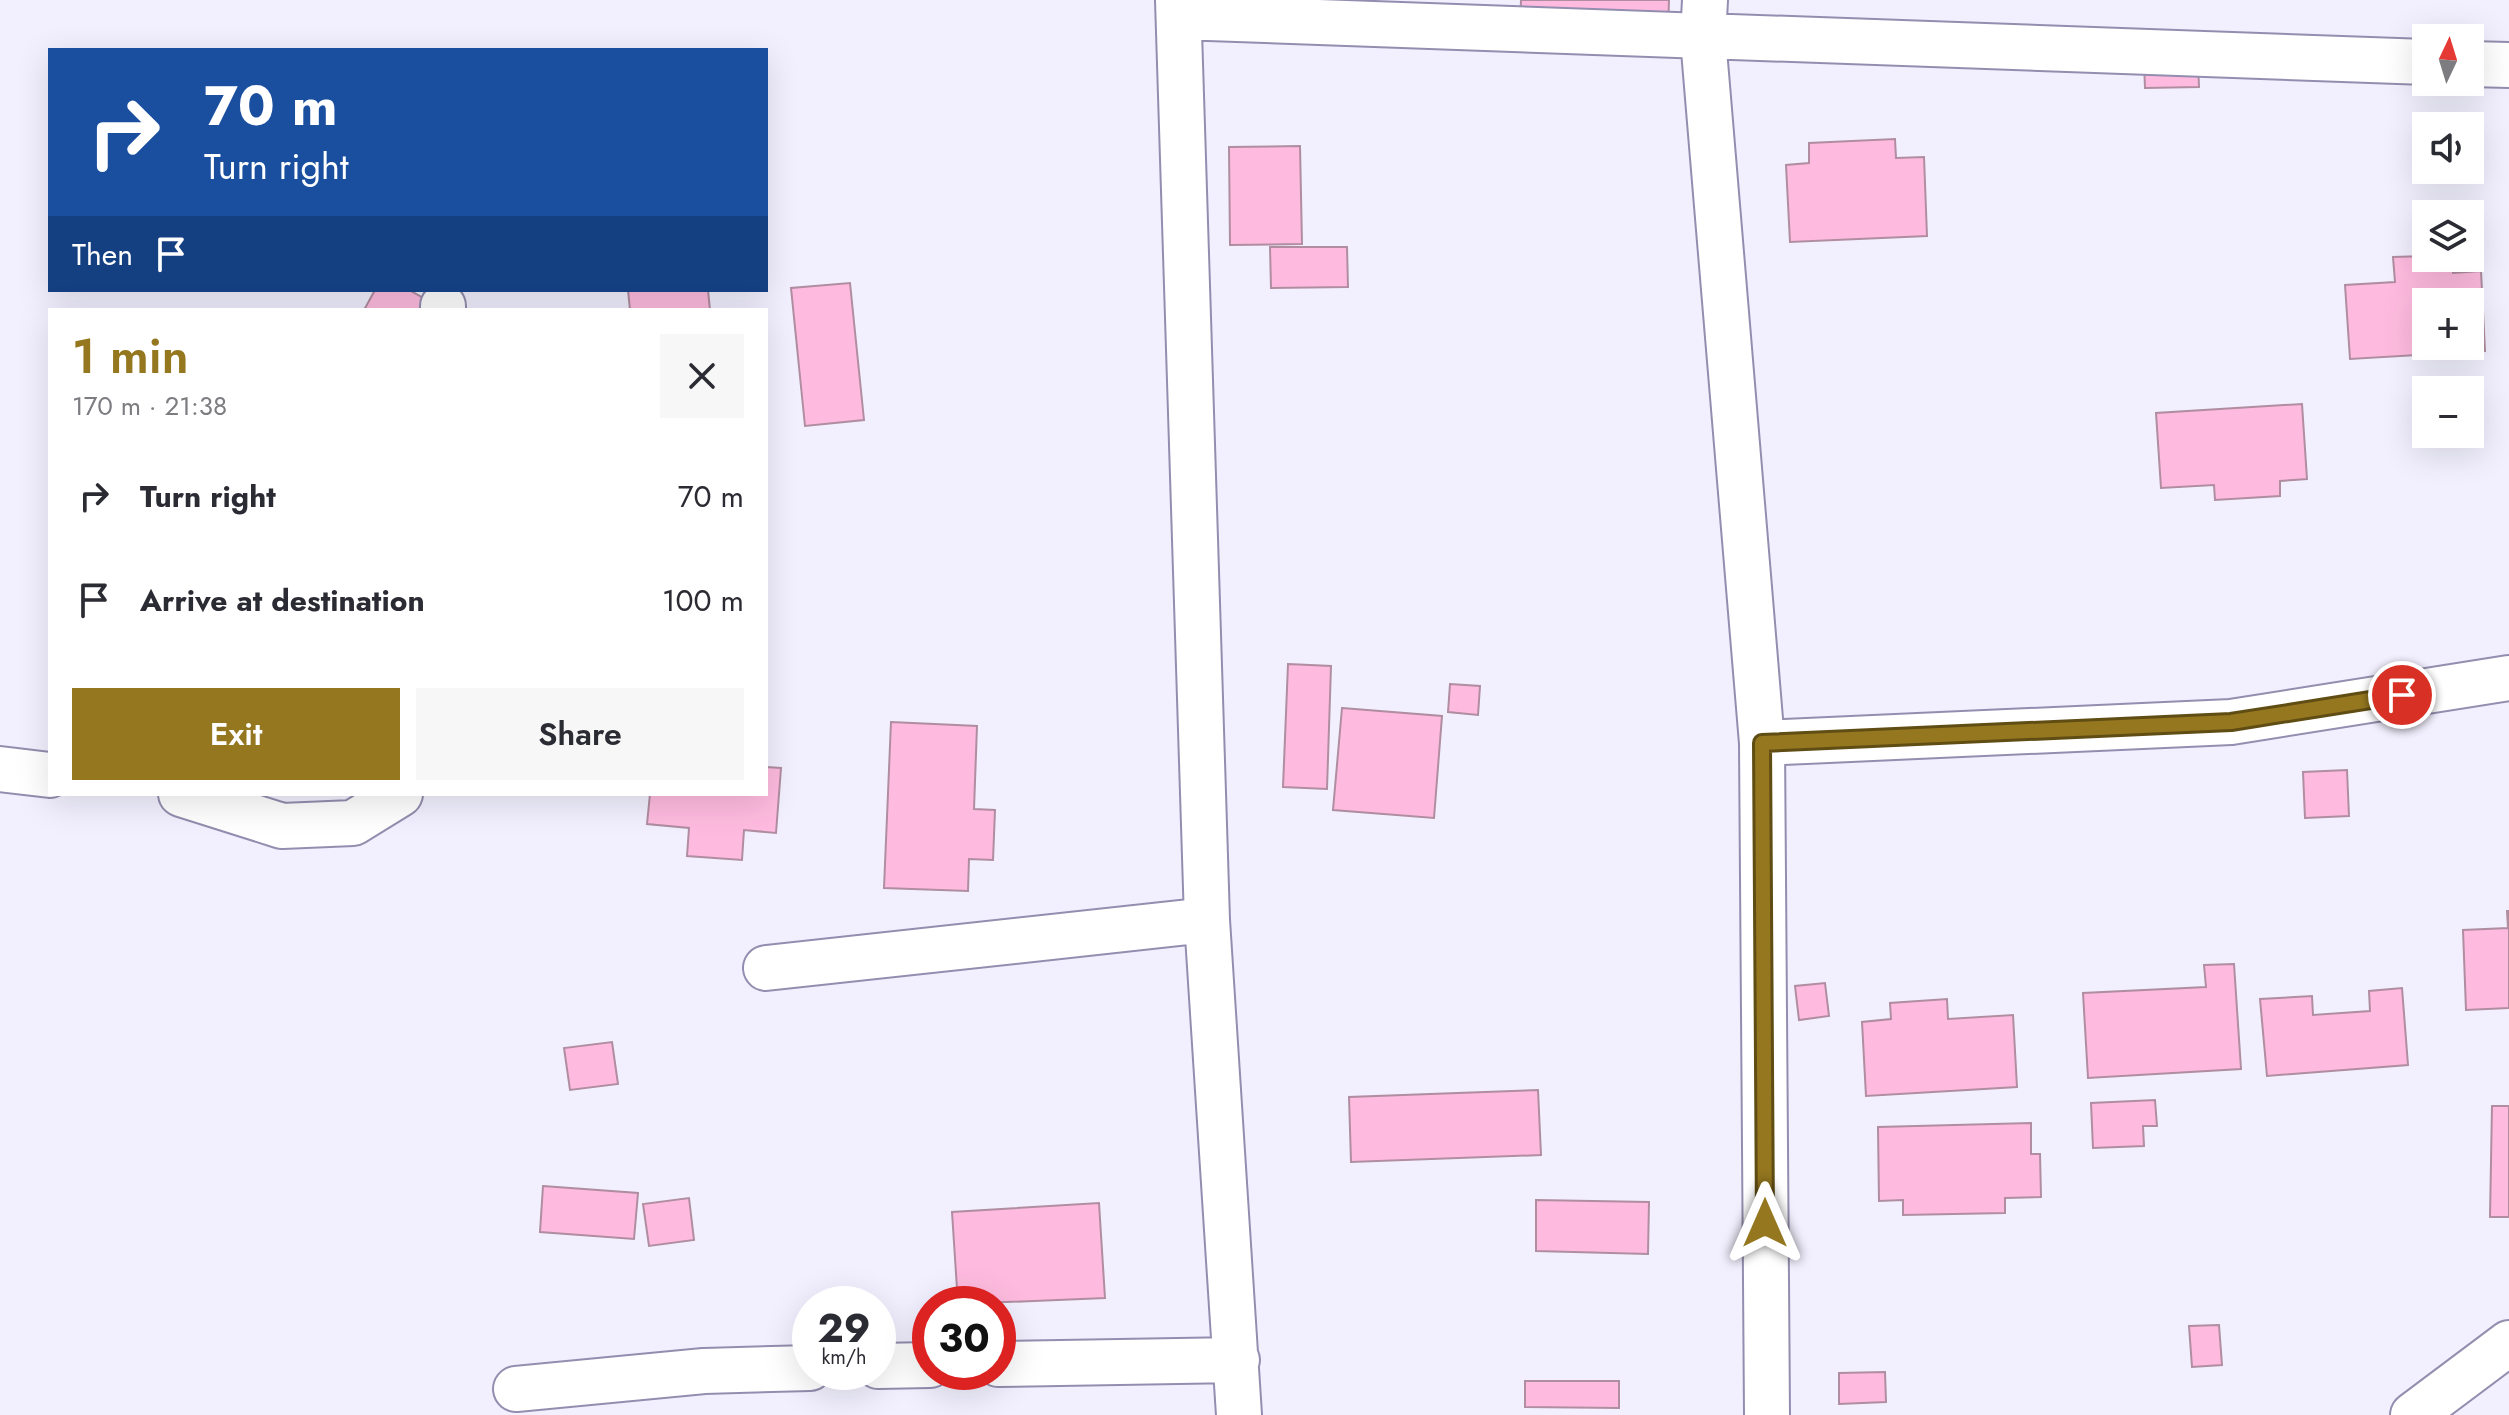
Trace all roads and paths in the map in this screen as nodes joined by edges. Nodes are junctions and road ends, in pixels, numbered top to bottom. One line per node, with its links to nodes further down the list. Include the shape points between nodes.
1 (1179, 8): 2 (street); 12 (street)
2 (1704, 19): 3 (street); 7 (street)
3 (2412, 61)
4 (2484, 64): 5 (street)
5 (2509, 65)
6 (2509, 678): 7 (street, via 2231,722)
7 (1762, 743): 20 (street)
8 (0, 769): 9 (street)
9 (48, 775)
10 (187, 796): 11 (street, via 282,826 353,823)
11 (397, 796)
12 (1207, 920): 13 (street); 15 (street)
13 (766, 968)
14 (2509, 1343): 21 (street)
15 (1237, 1360): 16 (street); 19 (street)
16 (1016, 1364)
17 (792, 1369): 18 (street, via 704,1371)
18 (516, 1389)
19 (1239, 1415)
20 (1767, 1415)
21 (2413, 1415)

